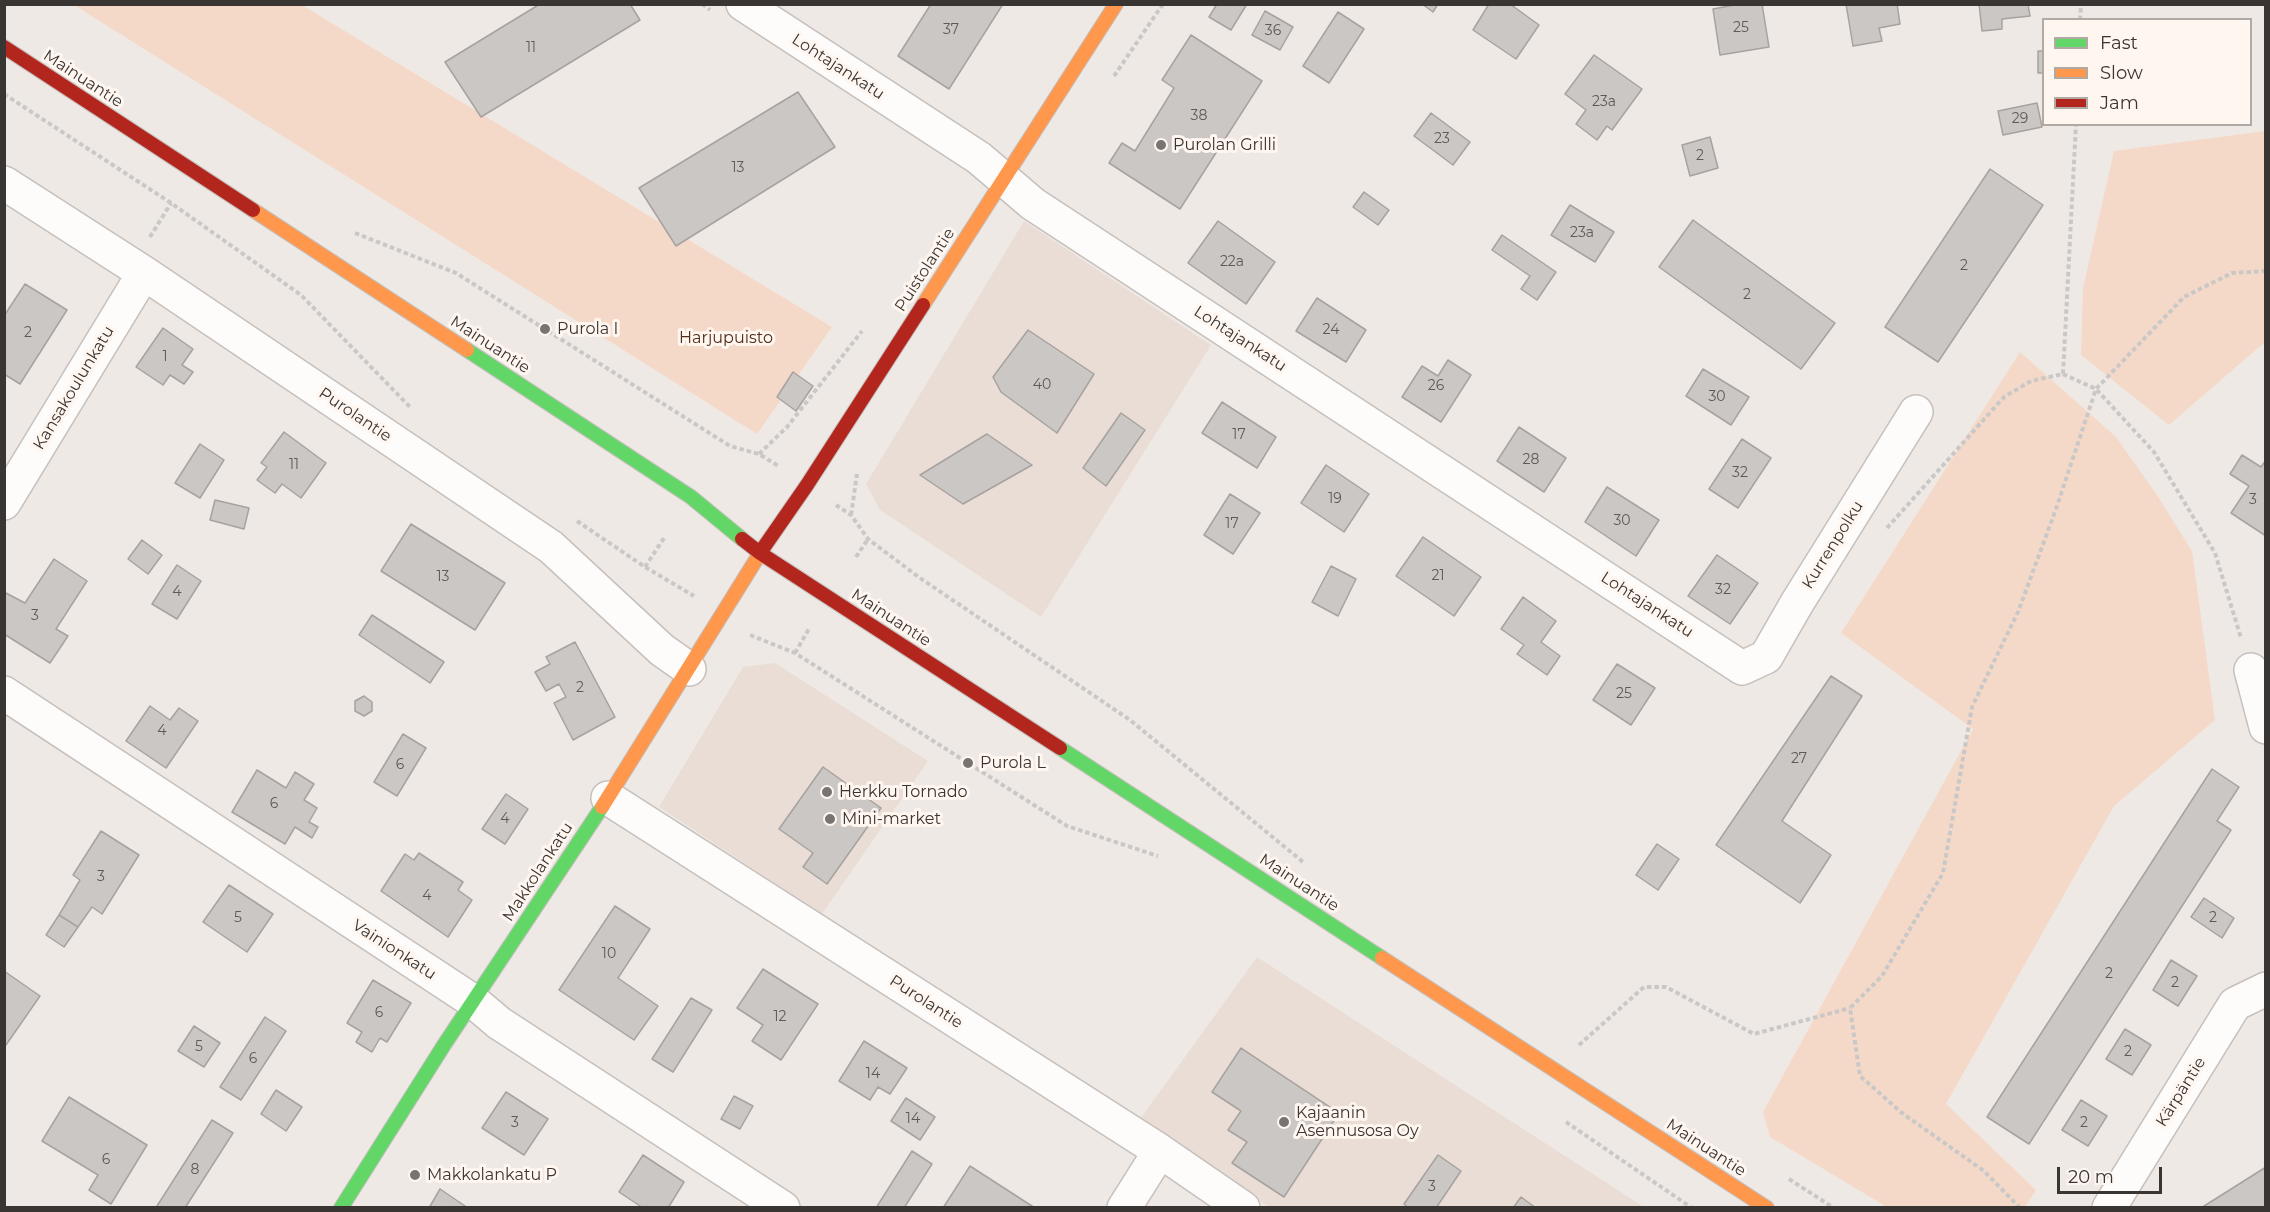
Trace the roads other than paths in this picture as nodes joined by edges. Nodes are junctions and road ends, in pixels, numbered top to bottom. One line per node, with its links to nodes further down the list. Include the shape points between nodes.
1 (743, 4): 4 (street, Lohtajankatu)
2 (1116, 4): 4 (main road, Puistolantie)
3 (4, 47): 9 (main road, Mainuantie, via 691,497)
4 (1004, 179): 9 (main road, Puistolantie); 10 (street, Lohtajankatu, via 1033,204)
5 (4, 183): 6 (street, Purolantie)
6 (144, 273): 8 (street, Kansakoulunkatu); 11 (street, Purolantie, via 551,547 662,650)
7 (1916, 412): 10 (street, Kurrenpolku, via 1766,657)
8 (4, 503)
9 (760, 553): 11 (main road, Makkolankatu); 23 (main road, Mainuantie)
10 (1742, 668)
11 (689, 669): 15 (main road, Makkolankatu)
12 (2251, 670): 14 (street)
13 (4, 693): 17 (street, Vainionkatu)
14 (2265, 727)
15 (608, 798): 17 (main road, Makkolankatu); 18 (street, Purolantie)
16 (2265, 989): 24 (street, Kärpäntie, via 2235,1004)
17 (473, 1002): 19 (main road, Makkolankatu); 20 (street, Vainionkatu, via 499,1023)
18 (1160, 1151): 21 (street); 22 (street, Purolantie)
19 (340, 1208)
20 (783, 1208)
21 (1124, 1208)
22 (1243, 1208)
23 (1767, 1208)
24 (2109, 1208)

